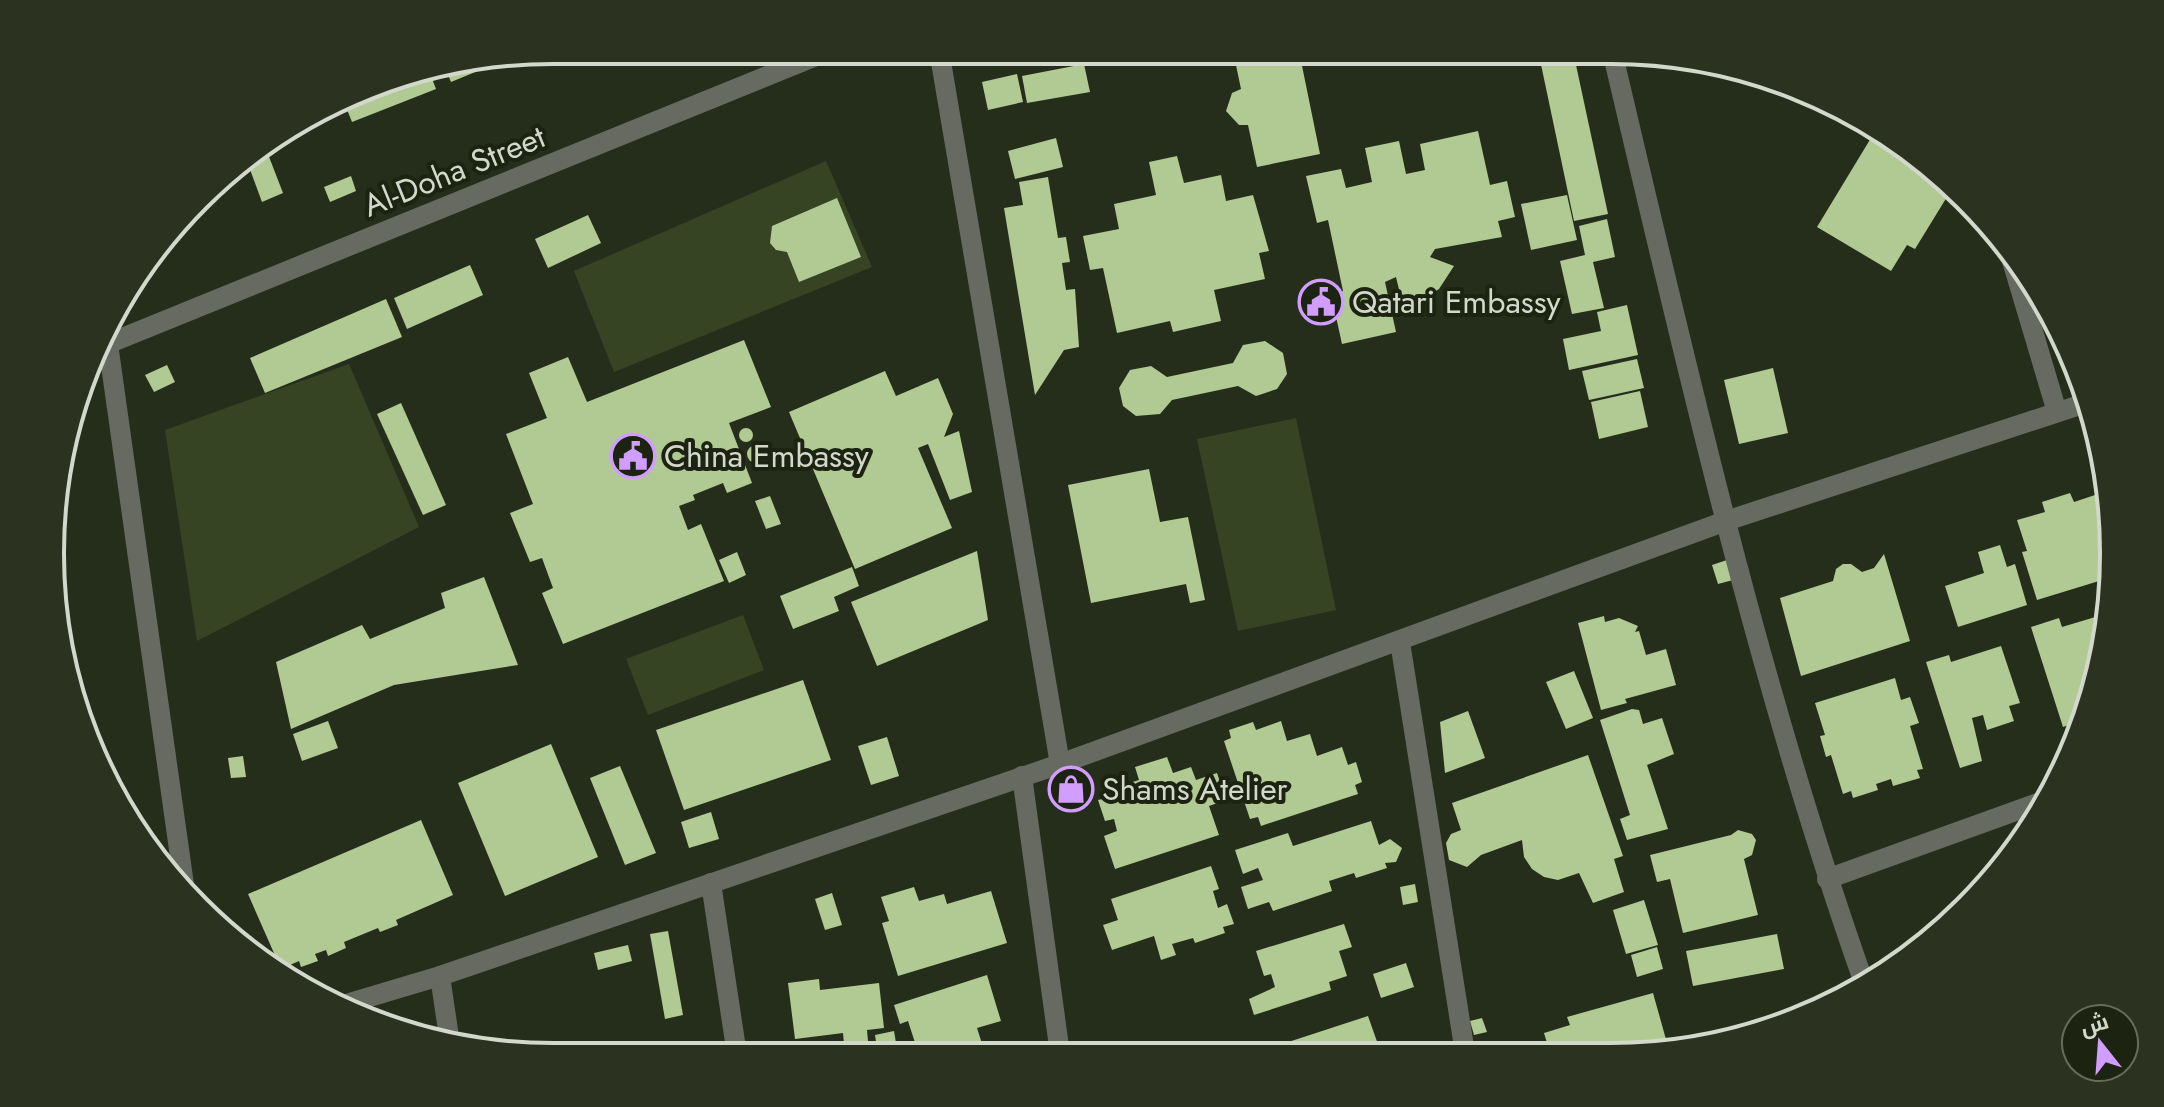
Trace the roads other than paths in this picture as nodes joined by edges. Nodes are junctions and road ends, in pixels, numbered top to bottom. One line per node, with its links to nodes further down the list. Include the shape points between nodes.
1 (781, 64): 5 (street, Al-Doha Street)
2 (941, 64): 11 (street)
3 (1615, 64): 9 (street)
4 (2019, 283): 8 (street)
5 (111, 343)
6 (105, 356): 14 (street)
7 (2077, 406): 8 (street)
8 (2057, 412): 9 (street)
9 (1726, 521): 10 (street); 15 (street)
10 (1400, 642): 11 (street); 23 (street)
11 (1060, 764): 12 (street)
12 (1022, 776): 16 (street); 22 (street)
13 (2029, 806): 15 (street)
14 (182, 872)
15 (1827, 879): 17 (street)
16 (711, 883): 18 (street); 21 (street)
17 (1861, 974)
18 (440, 976): 19 (street); 20 (street)
19 (355, 1001)
20 (448, 1031)
21 (735, 1043)
22 (1058, 1043)
23 (1463, 1043)

